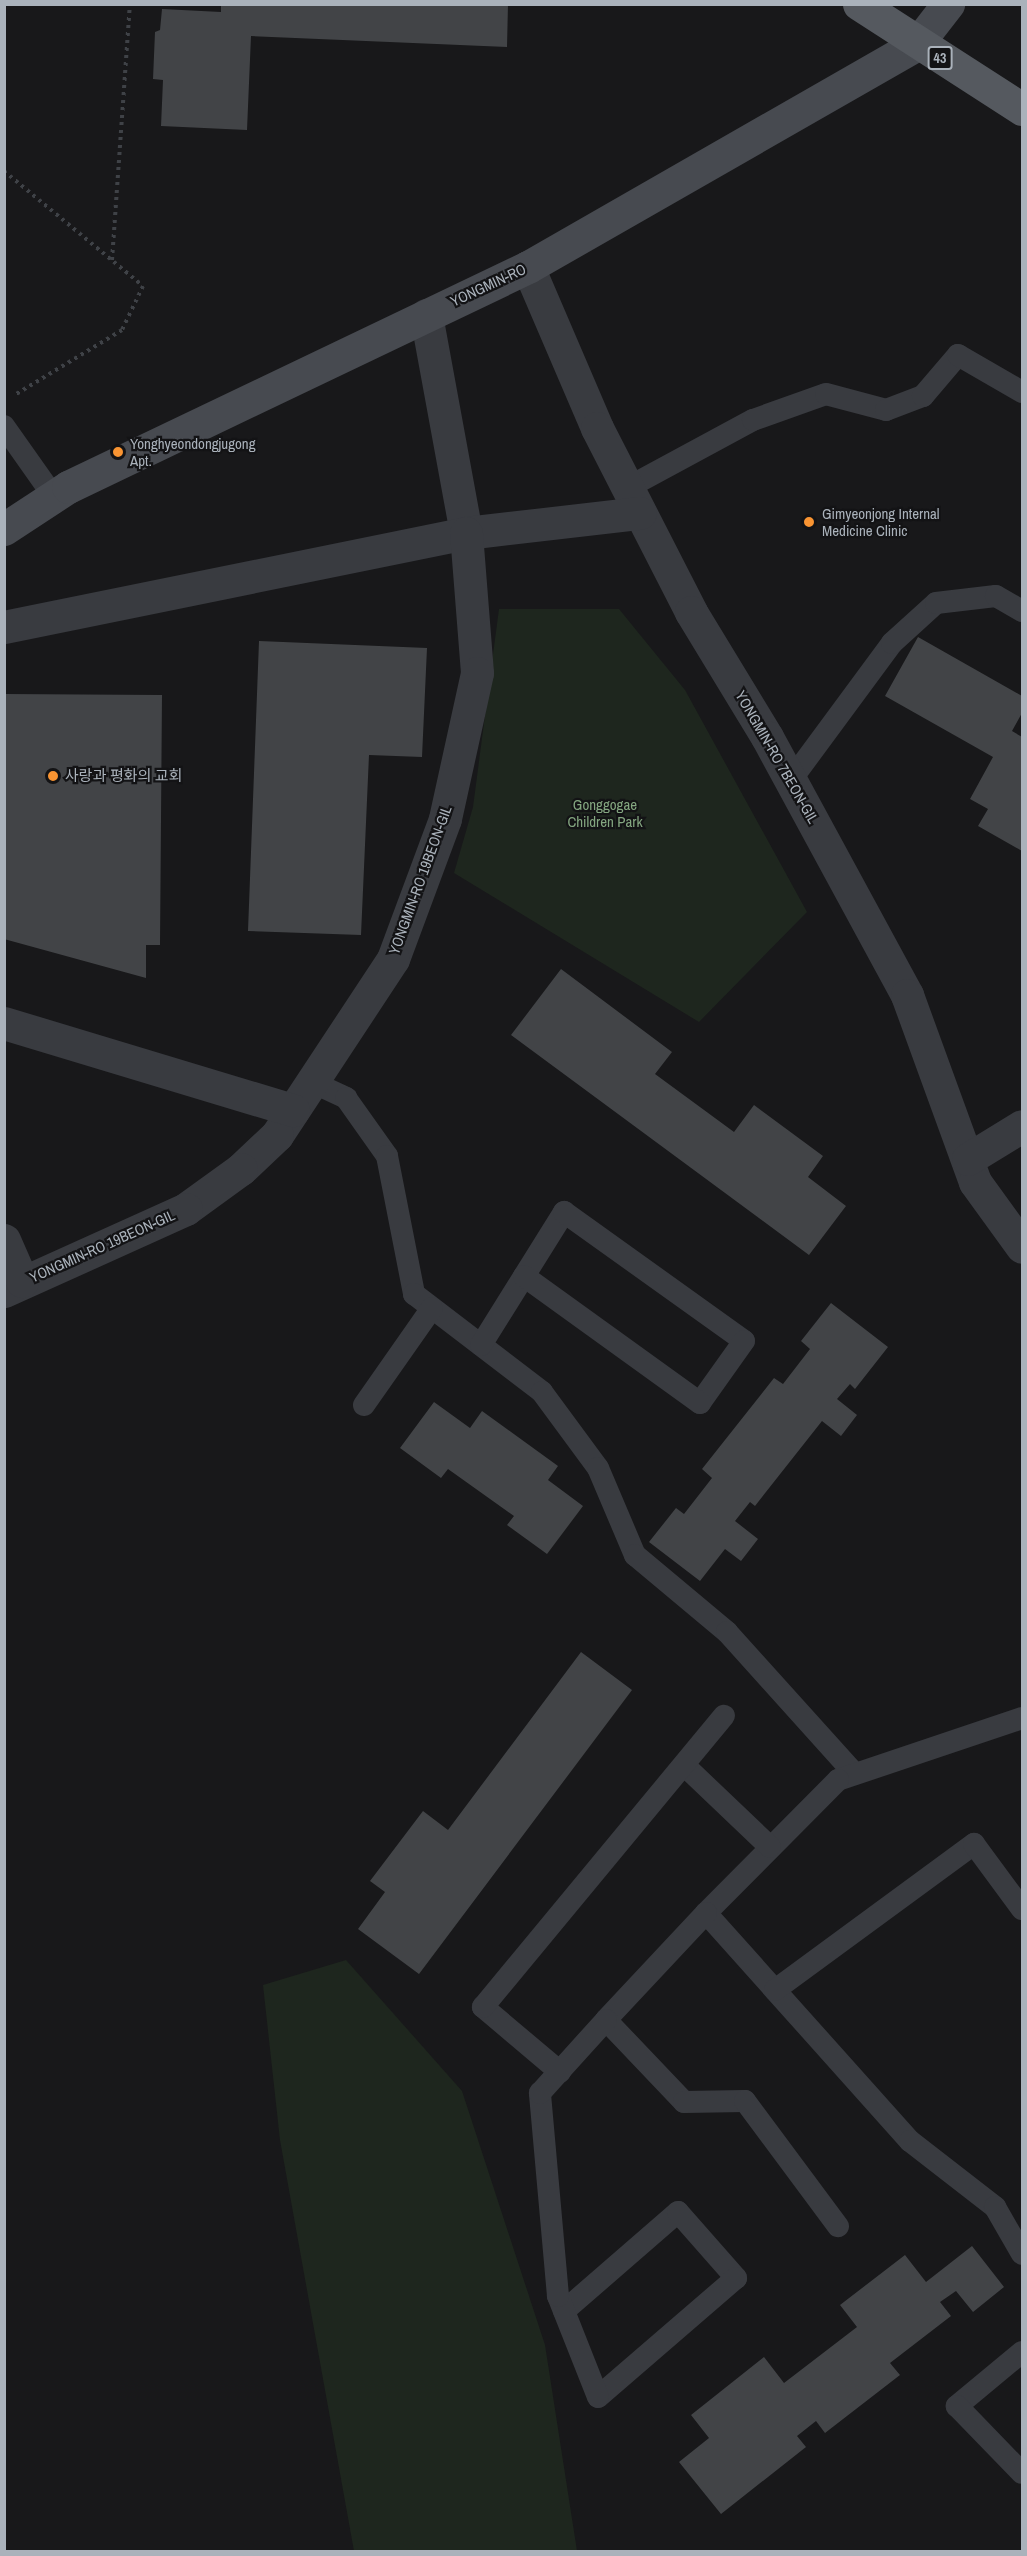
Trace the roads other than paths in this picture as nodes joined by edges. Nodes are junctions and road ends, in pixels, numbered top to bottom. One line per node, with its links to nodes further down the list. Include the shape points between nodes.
1 (859, 4): 3 (main road, 43)
2 (948, 4): 3 (street, YONGMIN-RO)
3 (917, 44): 4 (main road, 43); 5 (street, YONGMIN-RO)
4 (1023, 109)
5 (528, 267): 6 (street, YONGMIN-RO); 10 (street, YONGMIN-RO 7BEON-GIL, via 597,428)
6 (426, 315): 9 (street, YONGMIN-RO); 12 (street, YONGMIN-RO 19BEON-GIL)
7 (1023, 392): 10 (lane, via 958,356 922,396 886,410 826,394 753,420)
8 (4, 426): 9 (lane)
9 (54, 497): 11 (street, YONGMIN-RO)
10 (634, 501): 12 (street); 15 (street, YONGMIN-RO 7BEON-GIL, via 691,612)
11 (4, 529)
12 (466, 533): 14 (street); 17 (street, YONGMIN-RO 19BEON-GIL, via 477,673 446,819 393,959)
13 (1023, 611): 15 (lane, via 996,596 936,603 892,643)
14 (4, 627)
15 (791, 780): 20 (street, YONGMIN-RO 7BEON-GIL, via 907,995)
16 (4, 1023): 18 (street)
17 (312, 1082): 18 (street, YONGMIN-RO 19BEON-GIL); 25 (lane, via 346,1098 387,1156 414,1294)
18 (293, 1110): 24 (street, YONGMIN-RO 19BEON-GIL, via 277,1135 186,1209)
19 (1023, 1126): 20 (street)
20 (968, 1159): 22 (street, YONGMIN-RO 7BEON-GIL, via 975,1182)
21 (4, 1240): 24 (street)
22 (1023, 1247)
23 (524, 1276): 23 (lane, via 564,1212 744,1341 700,1402); 26 (lane)
24 (13, 1286)
25 (432, 1308): 26 (lane); 27 (lane)
26 (480, 1345): 31 (lane, via 549,1401 598,1468 635,1555 727,1632)
27 (364, 1405)
28 (724, 1716): 30 (lane)
29 (1023, 1718): 31 (lane)
30 (685, 1766): 32 (lane); 37 (lane, via 483,2007)
31 (855, 1774): 32 (lane, via 837,1780)
32 (770, 1847): 34 (lane)
33 (1023, 1909): 35 (lane, via 974,1844)
34 (706, 1913): 35 (lane); 36 (lane)
35 (775, 1990): 39 (lane, via 910,2141 995,2207)
36 (606, 2020): 37 (lane); 38 (lane, via 684,2102 745,2101)
37 (560, 2072): 40 (lane, via 540,2093 558,2296)
38 (838, 2226)
39 (1023, 2254)
40 (564, 2311): 40 (lane, via 598,2397 736,2278 678,2212)
41 (1023, 2352): 42 (lane, via 957,2406)
42 (1023, 2473)

